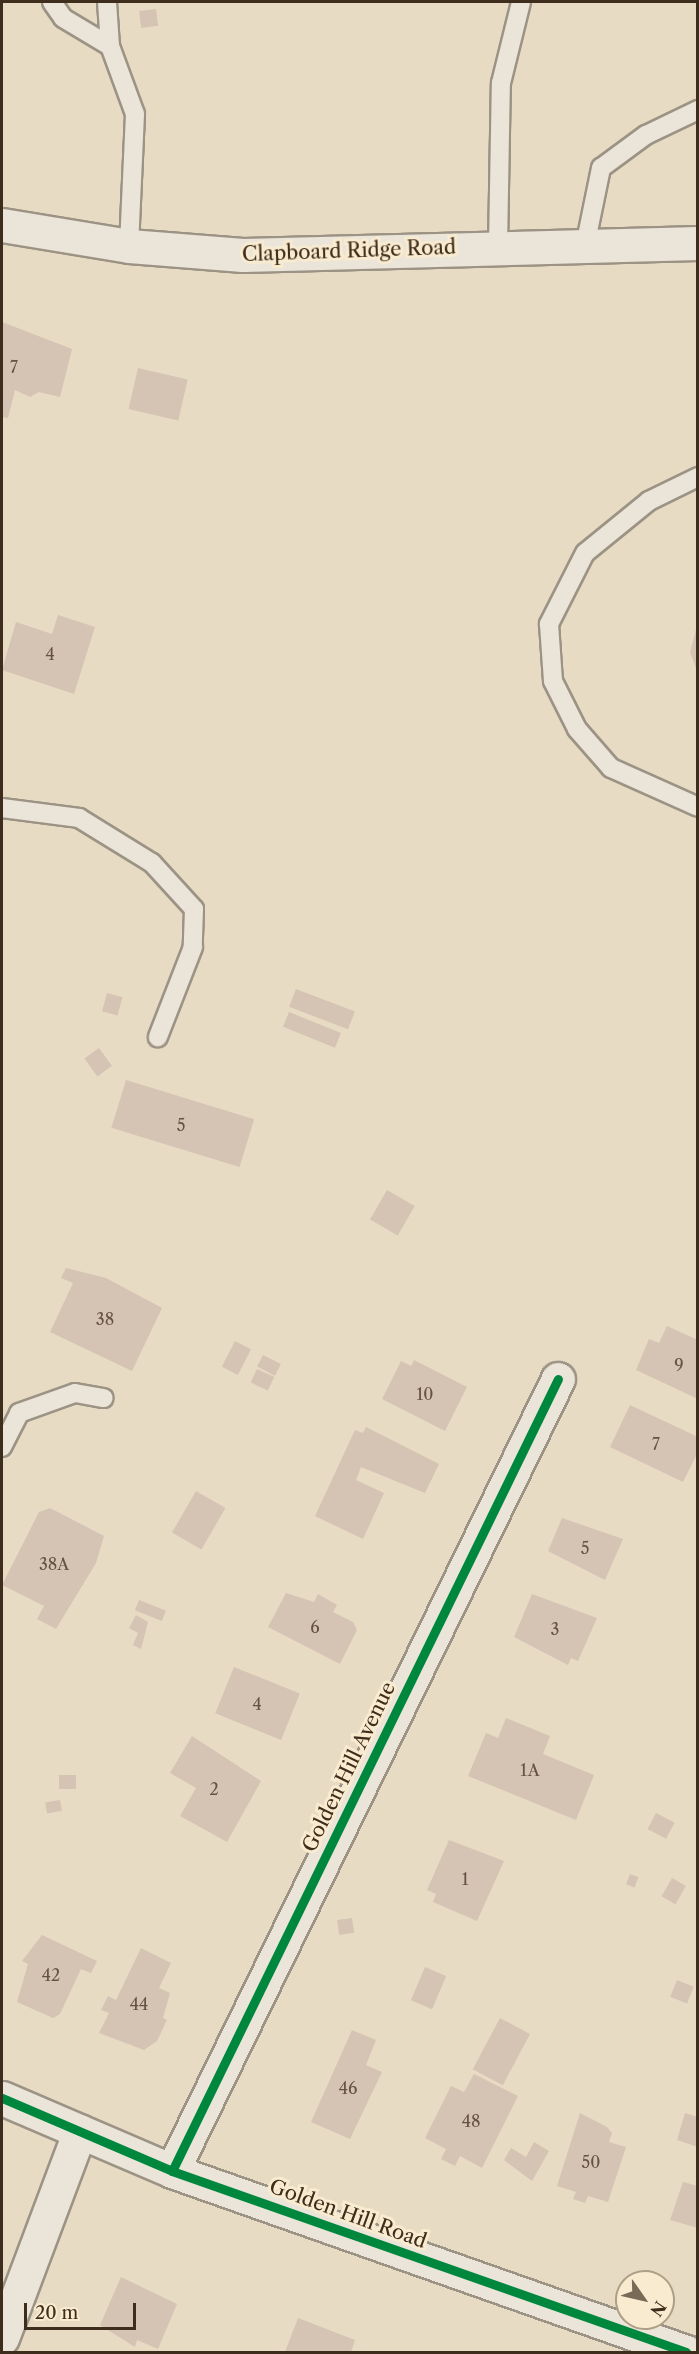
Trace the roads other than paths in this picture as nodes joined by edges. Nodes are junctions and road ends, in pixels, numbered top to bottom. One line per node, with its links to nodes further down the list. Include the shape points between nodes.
1 (52, 2): 4 (lane, via 63,18)
2 (107, 2): 4 (lane)
3 (521, 2): 10 (lane, via 501,83)
4 (110, 46): 8 (lane, via 135,114)
5 (698, 110): 9 (lane, via 646,135 601,168)
6 (2, 225): 8 (street, Clapboard Ridge Road)
7 (698, 243): 9 (street, Clapboard Ridge Road)
8 (129, 246): 10 (street, Clapboard Ridge Road, via 243,255)
9 (585, 246): 10 (street, Clapboard Ridge Road)
10 (498, 247)
11 (698, 477): 12 (lane, via 649,501 585,554 549,624 553,681 577,729 610,768)
12 (698, 807)
13 (2, 808): 14 (lane, via 79,818 152,863 194,909 192,947)
14 (158, 1037)
15 (558, 1379): 20 (street, Golden Hill Avenue)
16 (104, 1398): 17 (lane, via 75,1393 19,1413)
17 (2, 1447)
18 (2, 2098): 19 (street, Golden Hill Road)
19 (80, 2131): 20 (street, Golden Hill Road); 21 (street)
20 (172, 2171): 22 (street, Golden Hill Road)
21 (2, 2338)
22 (686, 2352)

